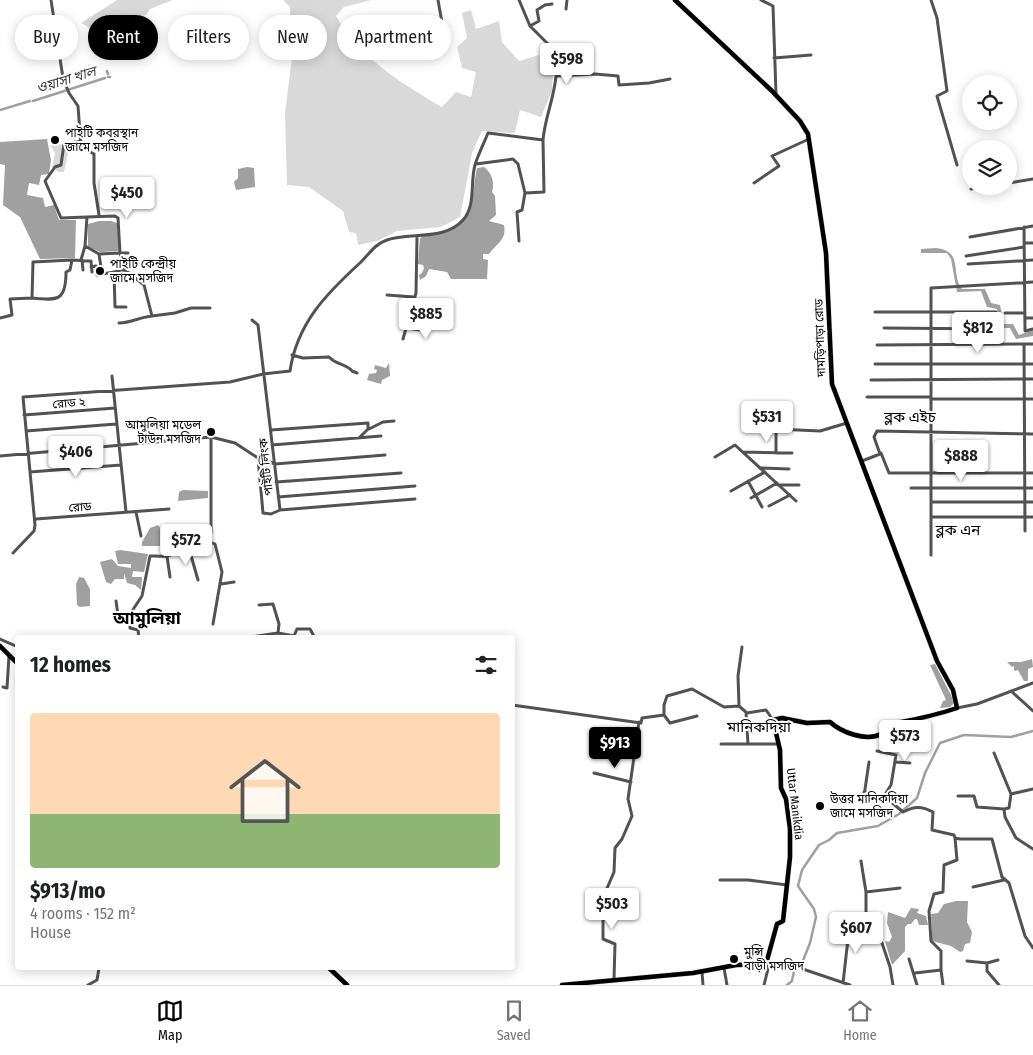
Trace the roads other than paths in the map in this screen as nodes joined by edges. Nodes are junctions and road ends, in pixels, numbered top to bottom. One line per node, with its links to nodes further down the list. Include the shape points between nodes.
1 (51, 0): 19 (street, via 60,65 69,93 77,104)
2 (438, 0): 10 (street)
3 (519, 0): 11 (street)
4 (567, 0): 9 (street)
5 (675, 0): 16 (main road, দামড়িপাড়া রোড)
6 (761, 0): 13 (street, via 773,6)
7 (931, 0): 21 (street, via 937,18 947,91 937,96)
8 (552, 4): 11 (street, via 537,10 539,21)
9 (566, 9)
10 (441, 15)
11 (530, 26): 14 (street, via 552,48)
12 (811, 55): 13 (street)
13 (774, 58): 16 (street)
14 (556, 76): 15 (street, via 618,76 619,86); 18 (street)
15 (670, 79)
16 (776, 94): 17 (main road, দামড়িপাড়া রোড, via 800,121)
17 (810, 139): 24 (street, via 772,156 779,166); 100 (main road, দামড়িপাড়া রোড, via 826,253 832,384)
18 (543, 140): 20 (street, via 488,133); 25 (street, via 544,192)
19 (81, 141): 26 (street, via 82,148 94,154); 27 (street, via 64,144 61,165 55,167 45,181 61,218)
20 (475, 164): 25 (street, via 513,159 518,164); 30 (street, via 470,207 463,220 453,227)
21 (957, 165)
22 (1033, 179): 23 (street)
23 (1017, 182)
24 (754, 184)
25 (525, 193): 32 (street, via 522,210 517,212)
26 (99, 215): 27 (street); 36 (street, via 118,218)
27 (87, 217): 35 (street)
28 (1033, 226): 29 (street)
29 (1024, 227): 31 (street); 34 (street)
30 (417, 237): 54 (street); 80 (street, via 395,238 377,244 327,293 302,332)
31 (970, 237)
32 (519, 241)
33 (1033, 243): 34 (street)
34 (1024, 245): 39 (street); 43 (street)
35 (85, 246): 38 (street); 41 (street)
36 (120, 253): 37 (street); 38 (street); 47 (street)
37 (128, 253)
38 (99, 254): 50 (street)
39 (966, 256)
40 (72, 260): 41 (street); 55 (street, via 62,295 46,300); 55 (street, via 33,262)
41 (82, 260): 45 (street, via 92,261); 46 (street)
42 (1033, 260): 43 (street)
43 (1024, 261): 44 (street); 51 (street)
44 (968, 264)
45 (91, 267): 48 (street); 50 (street, via 96,266 98,275)
46 (83, 270)
47 (125, 270): 49 (street); 63 (street, via 144,285)
48 (92, 272)
49 (114, 273): 50 (street); 56 (street, via 115,307)
50 (102, 274)
51 (1024, 282): 52 (street); 60 (street, via 931,288); 62 (street)
52 (1033, 282)
53 (387, 295): 54 (street)
54 (414, 297): 70 (street)
55 (32, 298): 64 (street, via 10,299 12,315)
56 (126, 307)
57 (210, 308): 63 (street, via 191,308)
58 (875, 312): 60 (street)
59 (996, 312): 60 (street)
60 (931, 313): 72 (street)
61 (1005, 313): 62 (street)
62 (1025, 313): 65 (street)
63 (152, 316): 68 (street)
64 (0, 318)
65 (1025, 318): 66 (street); 74 (street, via 1024,331)
66 (1033, 318)
67 (252, 320): 86 (street, পাইটি লিংক, via 258,325)
68 (119, 323)
69 (444, 324): 70 (street, via 431,324 428,331)
70 (407, 328): 75 (street)
71 (884, 328): 72 (street)
72 (931, 328): 73 (street); 79 (street)
73 (998, 329)
74 (1033, 329)
75 (403, 339)
76 (1024, 344): 77 (street); 79 (street); 83 (street)
77 (1033, 344)
78 (877, 345): 79 (street)
79 (931, 345): 82 (street)
80 (292, 355): 85 (street, via 329,357); 86 (street, via 290,371)
81 (875, 364): 82 (street)
82 (931, 364): 83 (street); 90 (street)
83 (1024, 364): 84 (street); 88 (street)
84 (1033, 364)
85 (357, 373)
86 (263, 374): 92 (street, via 230,382); 103 (street, পাইটি লিংক)
87 (112, 376): 92 (street)
88 (1024, 379): 90 (street); 91 (street); 95 (street)
89 (871, 380): 90 (street)
90 (932, 380): 94 (street)
91 (1033, 380)
92 (113, 391): 97 (street); 98 (street, via 23,397)
93 (867, 397): 94 (street)
94 (932, 398): 95 (street); 105 (street)
95 (1024, 399): 96 (street); 106 (street)
96 (1033, 399)
97 (115, 408): 98 (street, রোড ২); 101 (street)
98 (24, 415): 104 (street)
99 (394, 421): 102 (street)
100 (847, 423): 115 (street, via 820,431 776,429); 122 (main road, দামড়িপাড়া রোড)
101 (116, 424): 104 (street); 112 (street)
102 (368, 429): 103 (street, via 368,422); 110 (street)
103 (271, 430): 111 (street, পাইটি লিংক)
104 (26, 431): 113 (street)
105 (932, 432): 106 (street); 117 (street, via 876,432 874,437); 132 (street)
106 (1024, 434): 107 (street); 129 (street)
107 (1033, 434)
108 (381, 436): 110 (street)
109 (210, 437): 112 (street); 121 (street, via 235,443); 163 (street)
110 (359, 438): 111 (street)
111 (272, 445): 123 (street, পাইটি লিংক)
112 (118, 447): 113 (street); 124 (street)
113 (28, 452): 119 (street); 127 (street)
114 (742, 452): 115 (street); 120 (street, via 735,445); 125 (street)
115 (776, 452): 116 (street)
116 (792, 453)
117 (881, 453): 122 (street); 132 (street, via 889,473)
118 (385, 455): 123 (street)
119 (0, 456)
120 (715, 457)
121 (258, 458): 123 (street); 155 (street, via 263,513)
122 (862, 461): 194 (main road, দামড়িপাড়া রোড)
123 (275, 464): 134 (street, পাইটি লিংক)
124 (120, 465): 127 (street); 156 (street)
125 (761, 468): 126 (street); 128 (street)
126 (789, 468)
127 (30, 472): 161 (street)
128 (764, 472): 133 (street); 135 (street)
129 (1024, 472): 130 (street); 132 (street); 140 (street)
130 (1033, 472)
131 (401, 473): 134 (street)
132 (932, 473): 139 (street)
133 (748, 481): 142 (street); 144 (street)
134 (276, 482): 145 (street, পাইটি লিংক)
135 (778, 484): 136 (street); 143 (street); 144 (street)
136 (799, 485)
137 (415, 486): 145 (street)
138 (911, 488): 139 (street)
139 (932, 488): 140 (street); 149 (street)
140 (1024, 488): 141 (street); 150 (street)
141 (1033, 488)
142 (730, 491)
143 (790, 495): 148 (street); 152 (street)
144 (755, 496): 146 (street); 153 (street)
145 (278, 497): 155 (street, পাইটি লিংক)
146 (751, 498)
147 (415, 499): 155 (street, পাইটি লিংক)
148 (796, 501)
149 (932, 502): 150 (street); 158 (street)
150 (1024, 502): 151 (street); 159 (street)
151 (1033, 502)
152 (769, 506)
153 (762, 507)
154 (169, 509): 157 (street, রোড)
155 (280, 510)
156 (126, 512): 157 (street, রোড); 161 (street, রোড)
157 (136, 512): 164 (street)
158 (932, 517): 159 (street); 168 (street)
159 (1025, 517): 160 (street); 162 (street)
160 (1033, 517)
161 (36, 519): 166 (street, via 34,531)
162 (1025, 531)
163 (211, 532)
164 (142, 536)
165 (188, 545): 167 (street); 170 (street); 172 (street, via 215,544 222,572)
166 (13, 553)
167 (167, 556): 169 (street); 175 (street, via 150,556 142,596)
168 (931, 556)
169 (170, 577)
170 (198, 580)
171 (234, 582): 172 (street)
172 (221, 584): 176 (street)
173 (116, 601): 175 (street, via 118,615)
174 (259, 605): 177 (street, via 273,604 279,624)
175 (130, 614): 178 (street, via 130,628 138,630)
176 (213, 624)
177 (278, 633): 179 (street); 180 (street)
178 (139, 635)
179 (264, 635)
180 (289, 635)
181 (294, 635): 182 (street, via 297,629 310,629)
182 (313, 635)
183 (0, 639): 185 (street)
184 (0, 646): 187 (main road)
185 (15, 646)
186 (742, 646): 193 (street)
187 (9, 655): 188 (main road); 190 (street, via 7,688)
188 (15, 661)
189 (1033, 683): 191 (street)
190 (3, 687)
191 (1011, 691): 194 (street); 195 (street)
192 (515, 705): 200 (street)
193 (738, 706): 196 (street); 197 (street, via 724,707 692,690 667,696)
194 (957, 708): 201 (main road)
195 (1033, 711)
196 (746, 712): 199 (street, via 766,710); 204 (street)
197 (664, 715): 198 (street, via 670,723); 200 (street, via 642,718)
198 (697, 716)
199 (773, 720): 201 (main road, via 830,722 847,732 872,737); 205 (main road, Uttar Manikdia)
200 (639, 722): 212 (street)
201 (894, 724): 202 (street, via 896,731)
202 (904, 736)
203 (721, 744): 204 (street)
204 (748, 744): 205 (street)
205 (779, 744): 225 (main road, Uttar Manikdia, via 780,788 786,799 790,829)
206 (877, 750): 209 (street, via 896,755)
207 (994, 753): 215 (street)
208 (869, 762): 214 (street)
209 (896, 762): 210 (street); 216 (street, via 892,784)
210 (910, 763)
211 (594, 773): 212 (street)
212 (630, 782): 242 (street, via 628,799 632,816 615,848 614,872 602,906 603,939 615,944)
213 (1033, 789): 215 (street)
214 (864, 792): 216 (street); 218 (street)
215 (1011, 794): 219 (street, via 1009,808)
216 (884, 796): 220 (street, via 903,812 919,806 933,812 932,830 954,835)
217 (958, 796): 219 (street, via 974,796 977,807)
218 (863, 803)
219 (1004, 809): 221 (street, via 1016,838)
220 (955, 838): 224 (street, via 992,839); 239 (street, via 957,860 944,864 944,887 942,892 934,894 929,911 931,941 941,951)
221 (1033, 849)
222 (861, 861): 228 (street)
223 (720, 880): 225 (street)
224 (1004, 880): 226 (street); 230 (street, via 1009,883 1023,931)
225 (787, 885): 234 (main road, Uttar Manikdia, via 783,921 777,924)
226 (973, 887)
227 (900, 888): 228 (street)
228 (866, 892): 251 (street, via 866,912 879,917 878,931)
229 (840, 925): 243 (street, via 840,932 848,939)
230 (1033, 948)
231 (909, 959): 241 (street)
232 (998, 960): 235 (street)
233 (966, 962): 235 (street)
234 (766, 964): 236 (main road); 243 (street, via 785,963); 249 (street)
235 (987, 964): 254 (street, via 987,970)
236 (724, 968): 240 (main road); 248 (street)
237 (99, 970): 244 (street, via 97,980)
238 (331, 970): 245 (main road)
239 (941, 970): 241 (street); 253 (street)
240 (702, 972): 242 (main road); 247 (street)
241 (915, 974): 252 (street)
242 (614, 979): 246 (main road)
243 (843, 983): 250 (street)
244 (88, 985)
245 (347, 985)
246 (562, 985)
247 (703, 985)
248 (726, 985)
249 (764, 985)
250 (850, 985)
251 (893, 985)
252 (917, 985)
253 (943, 985)
254 (999, 985)

